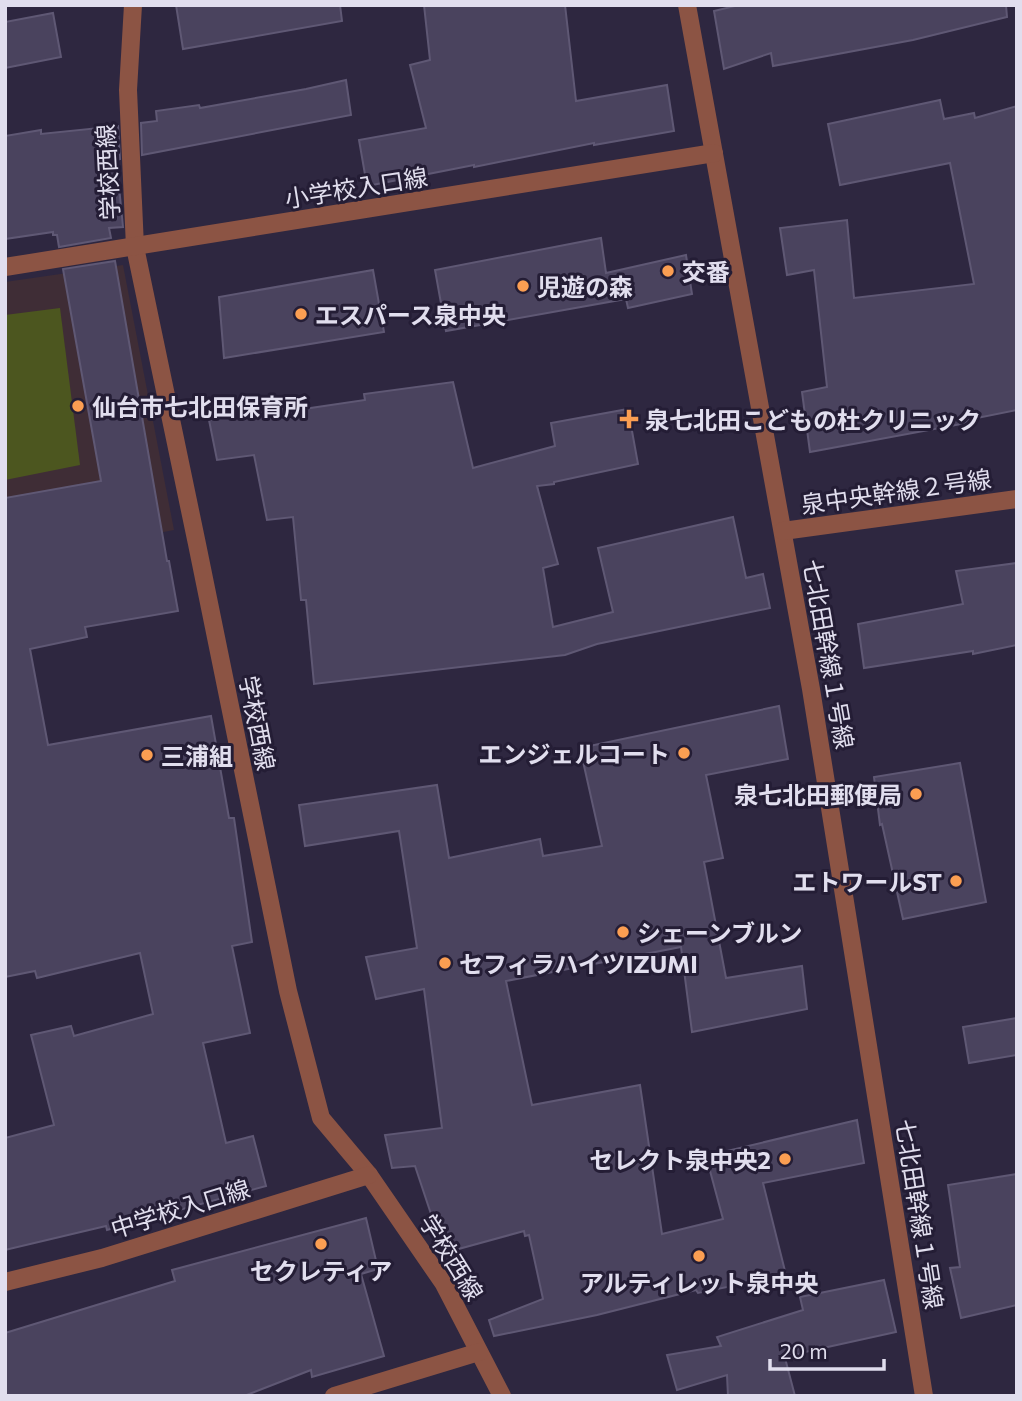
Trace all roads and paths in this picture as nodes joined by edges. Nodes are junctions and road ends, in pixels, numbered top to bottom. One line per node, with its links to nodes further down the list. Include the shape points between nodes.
1 (134, 5): 4 (street, 学校西線, via 128,90)
2 (687, 5): 3 (street, 七北田幹線１号線)
3 (713, 153): 4 (street, 小学校入口線); 7 (street, 七北田幹線１号線)
4 (135, 247): 5 (street, 小学校入口線); 8 (street, 学校西線, via 288,991 321,1118)
5 (5, 267)
6 (1017, 499): 7 (street, 泉中央幹線２号線)
7 (783, 531): 13 (street, 七北田幹線１号線)
8 (369, 1175): 9 (street, 中学校入口線, via 102,1258); 10 (street, 学校西線, via 444,1283)
9 (5, 1282)
10 (479, 1352): 11 (street); 12 (street, 学校西線)
11 (334, 1396)
12 (502, 1396)
13 (924, 1396)

